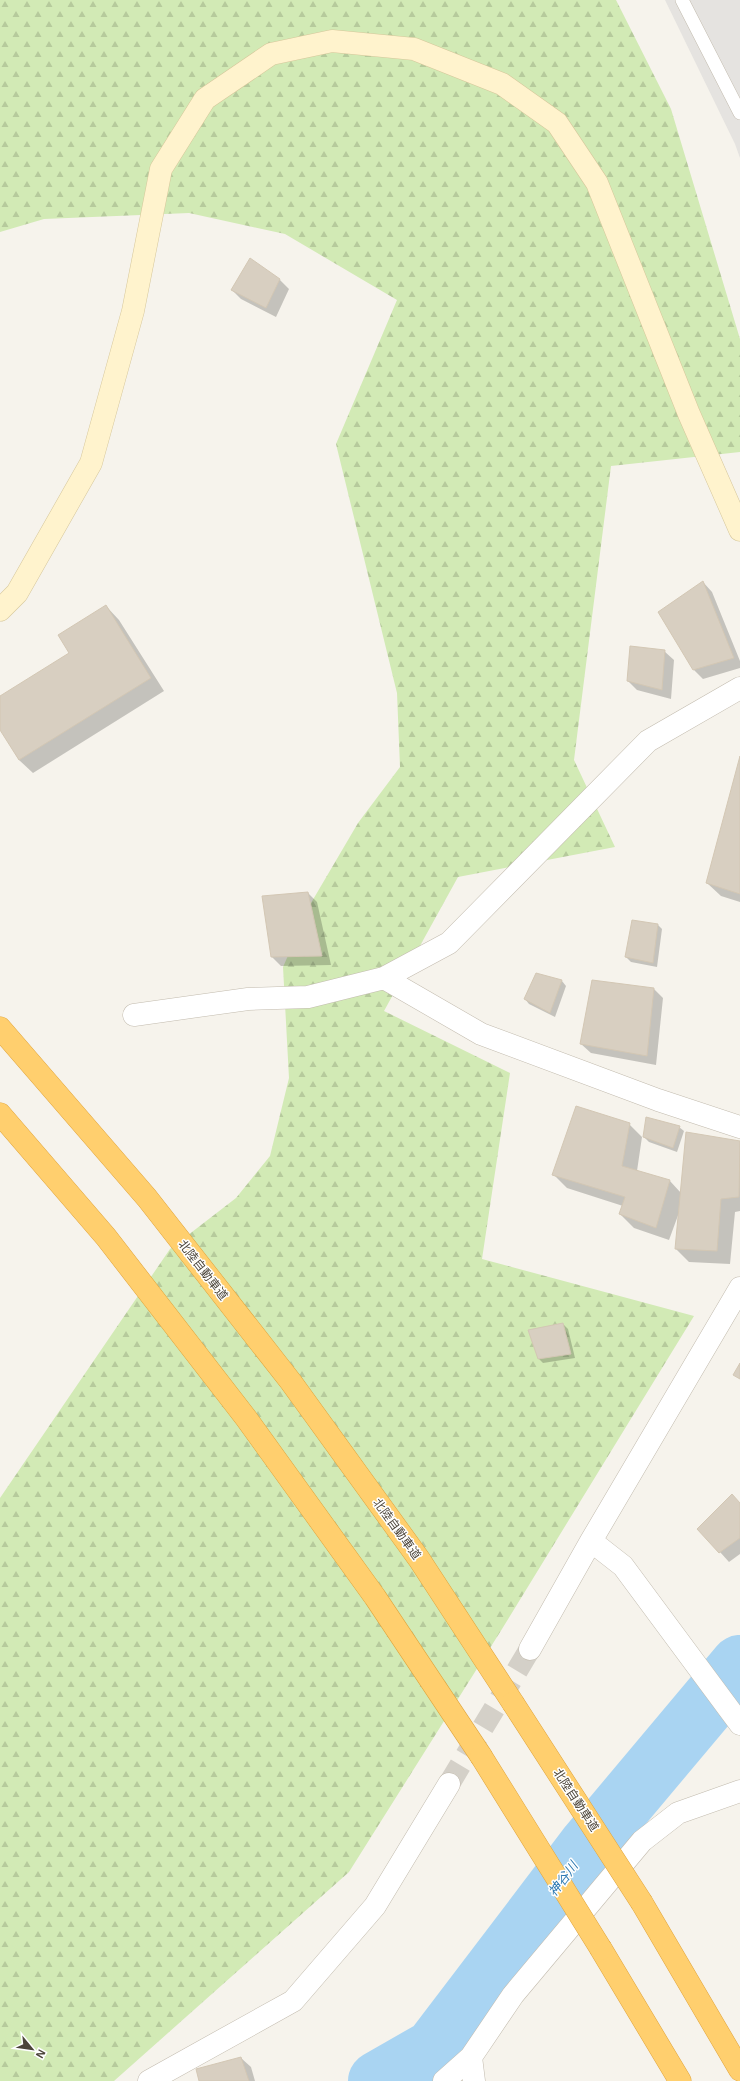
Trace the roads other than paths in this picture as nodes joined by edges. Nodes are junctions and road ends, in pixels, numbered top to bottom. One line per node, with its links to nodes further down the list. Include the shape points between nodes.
1 (682, 0): 2 (lane)
2 (740, 113)
3 (740, 530): 4 (street, via 689,414 597,183 557,123 502,84 414,49 332,41 270,54 205,99 162,169 133,311 91,463 17,593)
4 (0, 610)
5 (740, 688): 6 (street, via 648,741 449,944)
6 (384, 978): 7 (street, via 308,997 248,999); 10 (street, via 481,1034 658,1100)
7 (134, 1015)
8 (0, 1028): 18 (highway, 北陸自動車道, bridge, via 147,1198 291,1382 419,1559 642,1903)
9 (0, 1114): 22 (highway, bridge, via 106,1237 246,1418 375,1597 481,1756)
10 (740, 1127)
11 (740, 1288): 12 (street)
12 (591, 1541): 13 (street); 14 (street, via 623,1566)
13 (530, 1649)
14 (740, 1724)
15 (449, 1784): 19 (street, via 376,1906 293,2001)
16 (740, 1791): 17 (street, via 678,1813 642,1841 513,1995)
17 (471, 2057): 20 (street); 21 (street)
18 (740, 2070)
19 (149, 2081)
20 (444, 2081)
21 (474, 2081)
22 (680, 2081)

